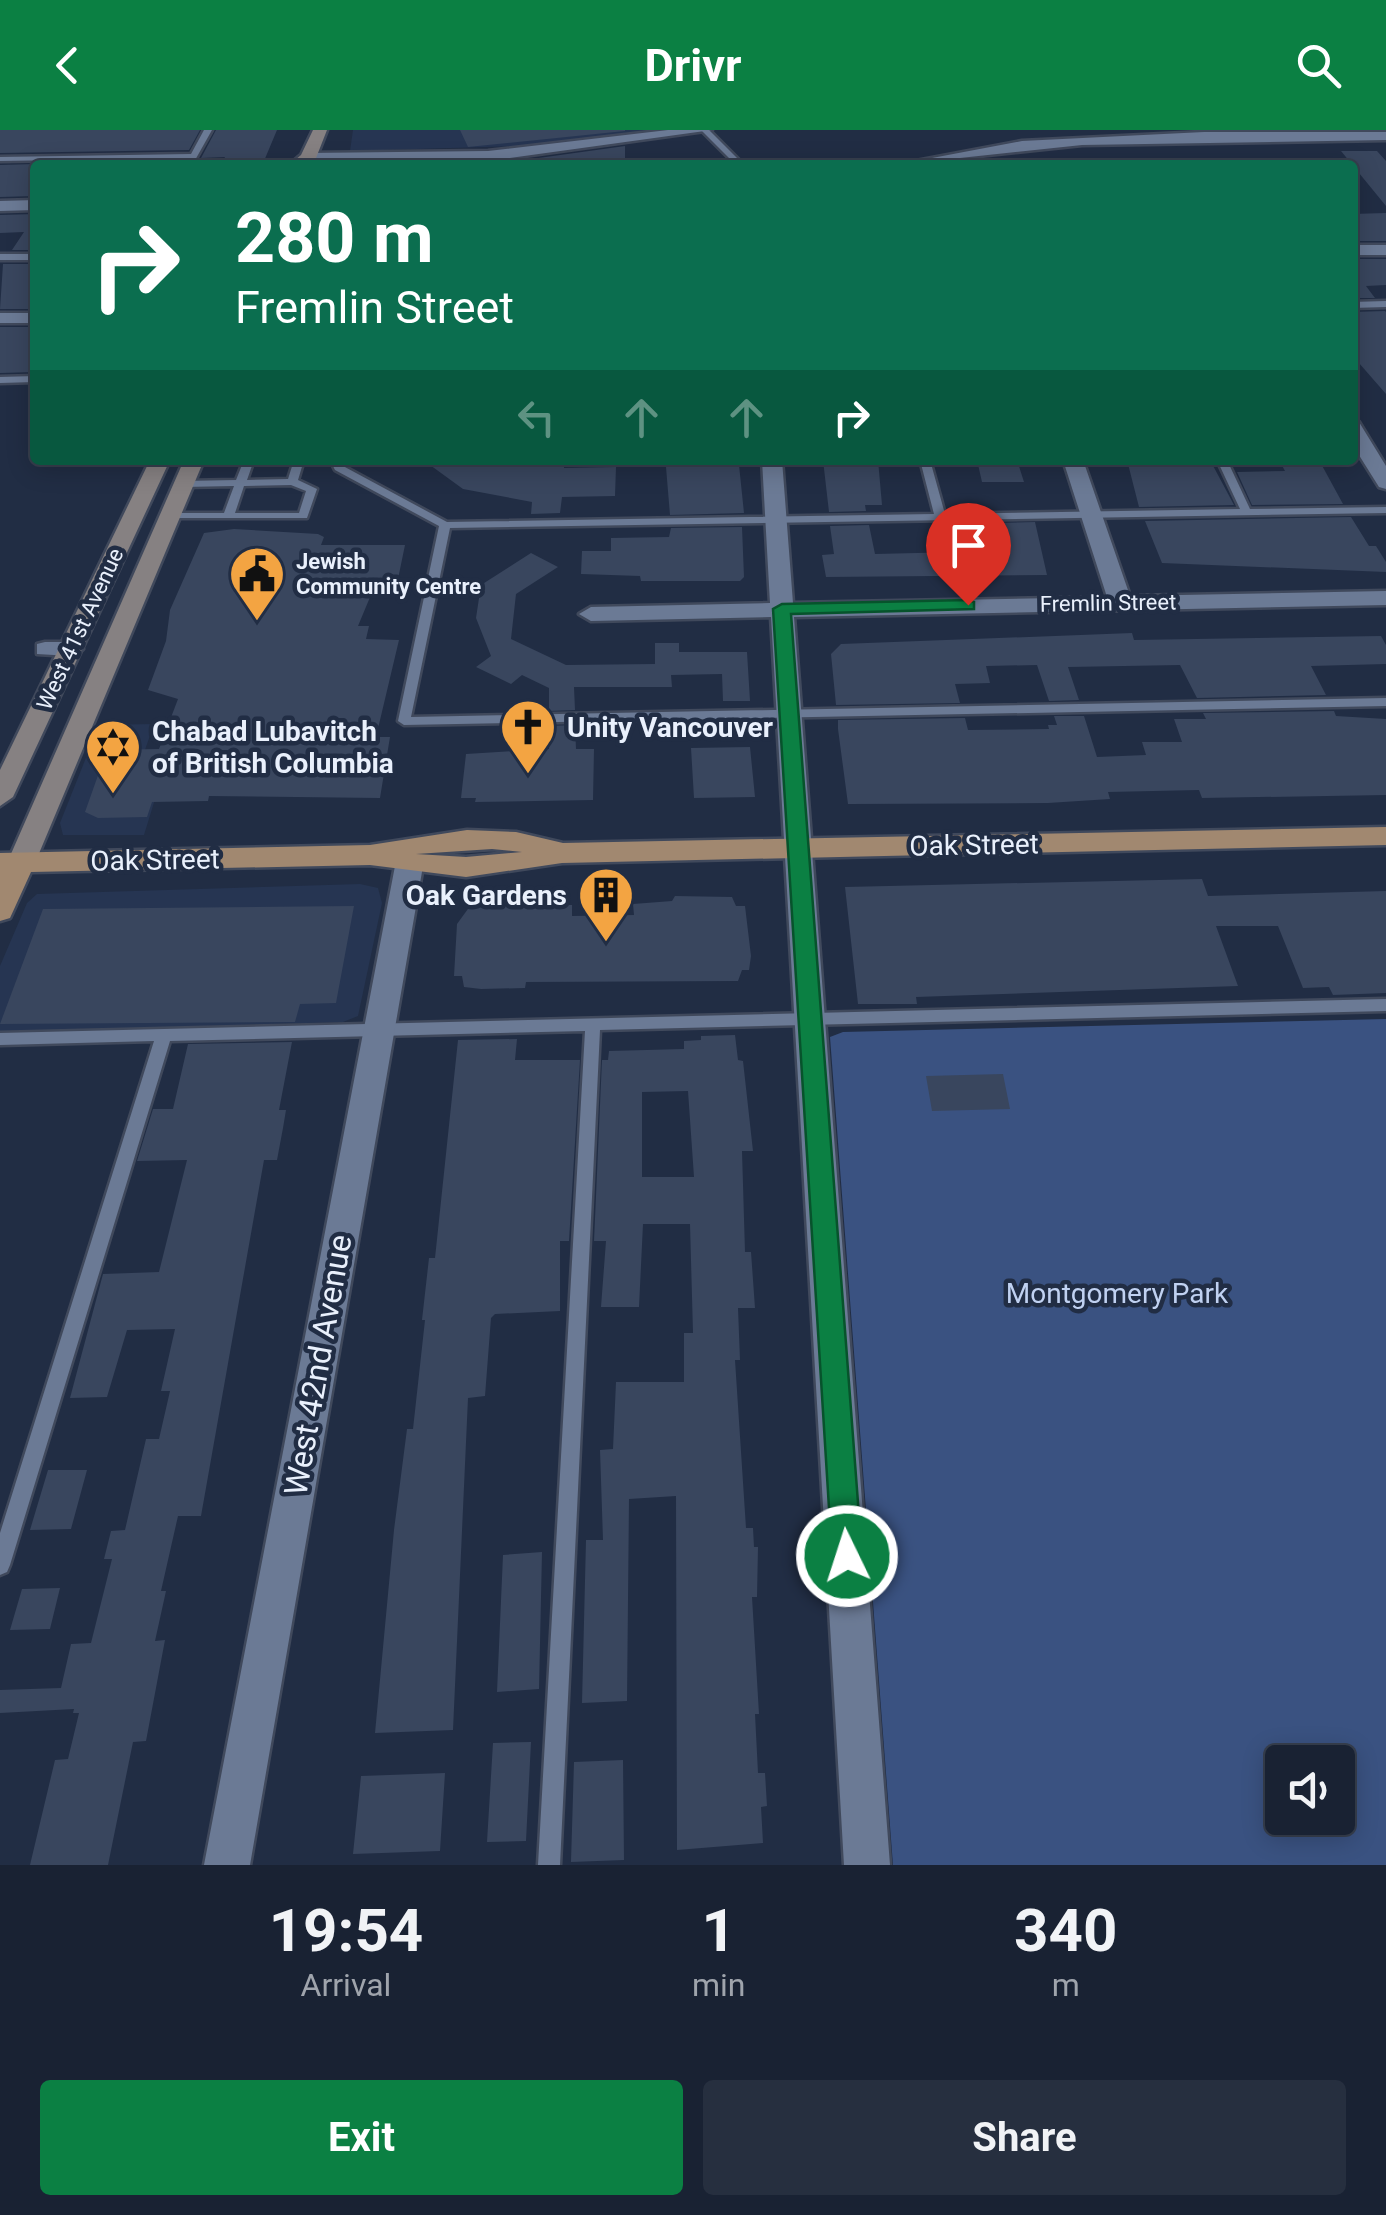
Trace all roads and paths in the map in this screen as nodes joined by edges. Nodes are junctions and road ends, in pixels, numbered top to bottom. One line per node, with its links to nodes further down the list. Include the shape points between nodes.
1 (208, 130): 8 (lane)
2 (320, 130): 9 (main road)
3 (705, 130): 10 (street); 11 (lane)
4 (1184, 134): 5 (street); 12 (street, via 1036,142)
5 (1386, 136)
6 (0, 159): 7 (lane)
7 (95, 160)
8 (191, 160)
9 (308, 160)
10 (438, 160)
11 (735, 160)
12 (923, 160)
13 (0, 206): 14 (street)
14 (30, 206)
15 (1358, 250): 16 (street)
16 (1386, 250)
17 (0, 257): 18 (lane)
18 (30, 257)
19 (1386, 304): 20 (lane)
20 (1358, 305)
21 (0, 318): 22 (street)
22 (30, 318)
23 (30, 379): 24 (lane)
24 (0, 380)
25 (1358, 436): 37 (street)
26 (158, 465): 52 (main road, West 41st Avenue)
27 (192, 465): 38 (main road, West 41st Avenue)
28 (247, 465): 35 (lane)
29 (298, 465): 36 (lane)
30 (338, 465): 46 (lane)
31 (772, 465): 45 (street)
32 (926, 465): 44 (lane)
33 (1075, 465): 41 (street)
34 (1224, 465): 40 (lane)
35 (240, 482): 36 (lane); 38 (lane); 43 (lane)
36 (292, 482): 43 (lane, via 312,489 303,516)
37 (1386, 483)
38 (183, 484): 42 (main road, West 41st Avenue)
39 (1386, 510): 40 (lane)
40 (1246, 511): 41 (lane)
41 (1090, 512): 44 (lane); 48 (street)
42 (170, 516): 43 (lane); 53 (main road, West 41st Avenue)
43 (228, 516)
44 (940, 516): 45 (lane)
45 (776, 519): 46 (lane); 49 (street)
46 (446, 524): 55 (lane, via 404,721)
47 (1386, 598): 48 (street, Fremlin Street)
48 (1120, 602): 49 (street, Fremlin Street)
49 (782, 609): 50 (street, Fremlin Street); 55 (street)
50 (591, 614)
51 (45, 649): 52 (street)
52 (71, 649): 53 (main road); 56 (main road, West 41st Avenue)
53 (112, 649): 62 (main road, West 41st Avenue)
54 (1386, 702): 55 (lane)
55 (791, 712): 59 (street)
56 (8, 764): 57 (main road, West 41st Avenue)
57 (0, 798)
58 (1386, 836): 59 (main road, Oak Street)
59 (801, 848): 60 (main road, Oak Street); 66 (street)
60 (562, 853): 61 (main road, Oak Street, via 531,841 412,843); 63 (main road, Oak Street, via 529,863)
61 (370, 855): 62 (main road, Oak Street); 63 (main road, Oak Street)
62 (11, 863): 64 (main road, West 41st Avenue)
63 (408, 866): 68 (street, West 42nd Avenue)
64 (0, 911)
65 (1386, 1005): 66 (lane)
66 (812, 1018): 67 (lane); 74 (street)
67 (593, 1024): 68 (lane); 73 (lane)
68 (379, 1029): 69 (lane); 72 (street, West 42nd Avenue)
69 (164, 1034): 70 (lane); 71 (lane)
70 (0, 1039)
71 (0, 1564)
72 (227, 1865)
73 (548, 1865)
74 (867, 1865)

